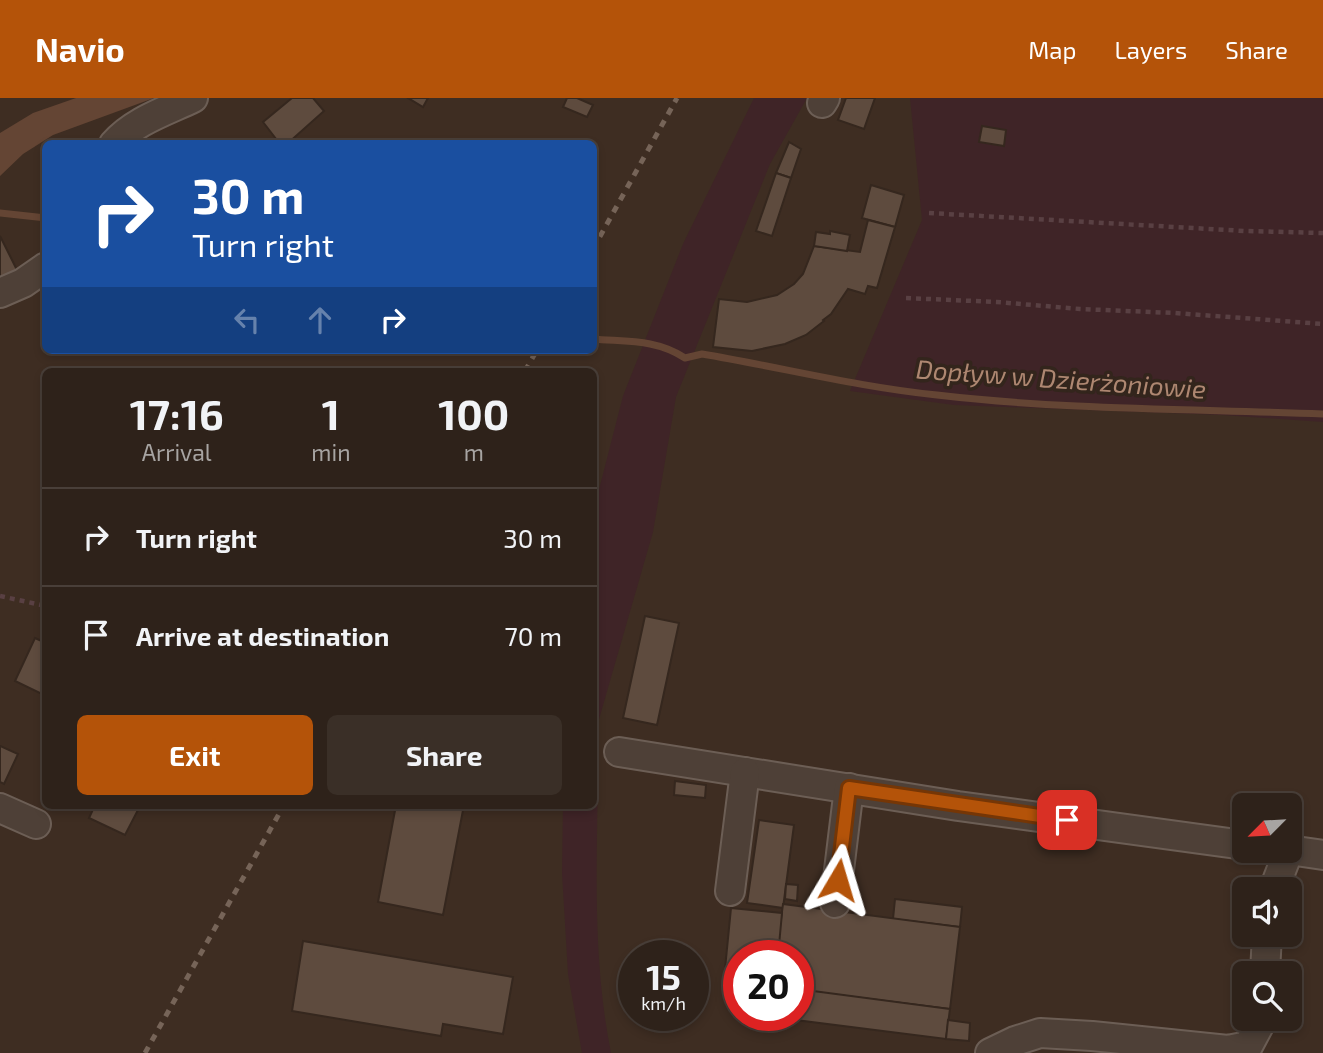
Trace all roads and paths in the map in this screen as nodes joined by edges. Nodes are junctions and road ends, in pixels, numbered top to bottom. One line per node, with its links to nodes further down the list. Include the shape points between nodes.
1 (193, 98): 2 (street, via 143,121)
2 (117, 140)
3 (929, 213): 4 (path)
4 (1323, 233)
5 (42, 270): 6 (street)
6 (0, 293)
7 (906, 298): 8 (path)
8 (1323, 324)
9 (0, 596): 10 (path)
10 (42, 605)
11 (619, 752): 12 (street)
12 (745, 772): 13 (street); 19 (street)
13 (849, 788): 16 (street); 20 (street)
14 (0, 808): 15 (street)
15 (36, 824)
16 (1232, 843)
17 (1302, 852): 18 (street)
18 (1323, 855)
19 (730, 891)
20 (835, 903)
21 (1256, 1031): 22 (street, via 1248,1046 1228,1050 1040,1033)
22 (990, 1053)

